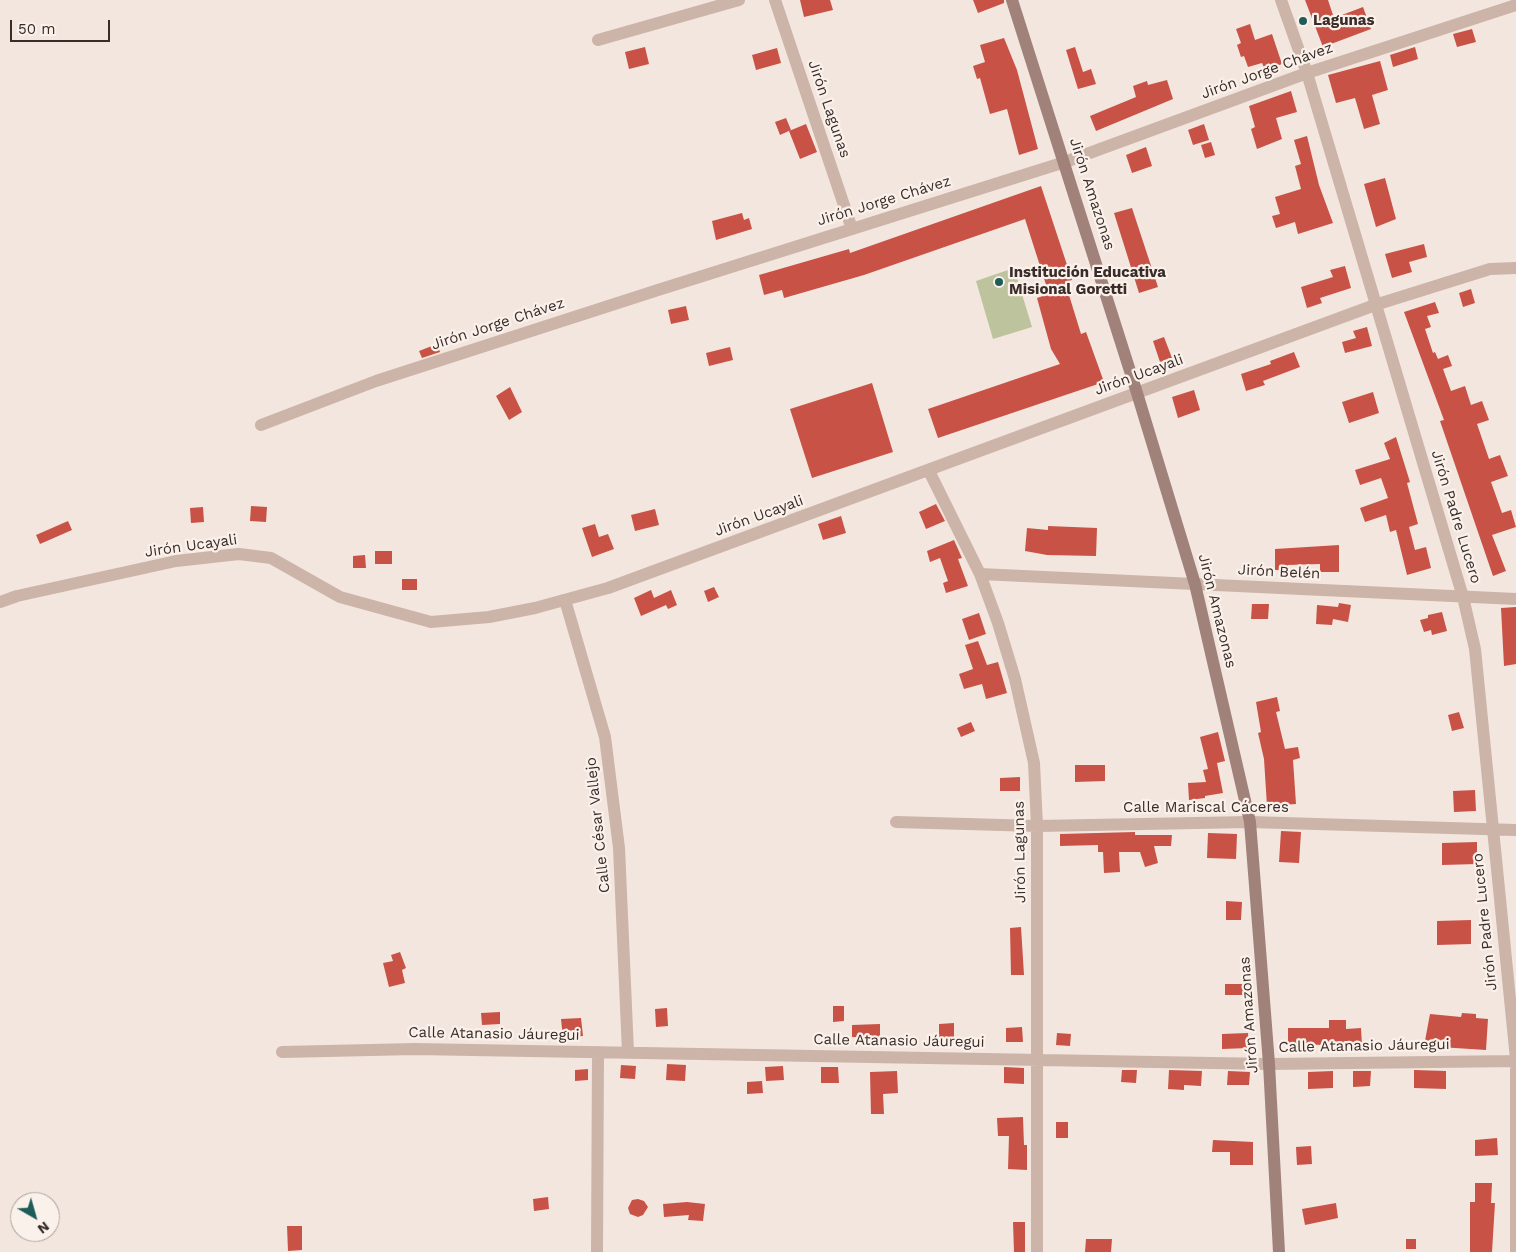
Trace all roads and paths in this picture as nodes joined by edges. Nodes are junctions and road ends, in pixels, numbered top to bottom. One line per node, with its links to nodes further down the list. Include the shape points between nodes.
1 (738, 0): 6 (street)
2 (775, 0): 9 (street, Jirón Lagunas)
3 (1012, 0): 8 (street, Jirón Amazonas)
4 (1282, 0): 7 (street, Jirón Padre Lucero)
5 (1516, 6): 7 (street, Jirón Jorge Chávez)
6 (598, 40)
7 (1307, 73): 8 (street, Jirón Jorge Chávez); 11 (street, Jirón Padre Lucero)
8 (1065, 162): 9 (street, Jirón Jorge Chávez); 12 (street, Jirón Amazonas)
9 (852, 229): 13 (street, Jirón Jorge Chávez, via 376,381)
10 (1516, 268): 11 (street, Jirón Ucayali, via 1490,269)
11 (1375, 305): 12 (street, Jirón Ucayali); 17 (street, Jirón Padre Lucero)
12 (1137, 393): 14 (street, Jirón Ucayali); 16 (street, Jirón Amazonas)
13 (261, 425)
14 (930, 470): 15 (street, Jirón Lagunas); 19 (street, Jirón Ucayali, via 608,588)
15 (980, 574): 16 (street, Jirón Belén); 23 (street, Jirón Lagunas, via 998,623 1027,726 1034,763)
16 (1195, 584): 17 (street, Jirón Belén); 22 (street, Jirón Amazonas)
17 (1463, 597): 18 (street, Jirón Belén); 24 (street, Jirón Padre Lucero, via 1475,649)
18 (1516, 599)
19 (565, 600): 20 (street, Jirón Ucayali, via 489,617 431,622 340,597 271,558 240,554 176,561); 28 (street, Calle César Vallejo, via 605,737 620,848)
20 (0, 602)
21 (896, 822): 23 (street, Calle Mariscal Cáceres)
22 (1250, 822): 23 (street, Calle Mariscal Cáceres); 24 (street, Calle Mariscal Cáceres); 31 (street, Jirón Amazonas)
23 (1037, 826): 29 (street, Jirón Lagunas)
24 (1491, 830): 25 (street, Calle Mariscal Cáceres); 30 (street, Jirón Padre Lucero)
25 (1516, 830)
26 (282, 1052): 27 (street, Calle Atanasio Jáuregui, via 415,1049)
27 (598, 1052): 28 (street, Calle Atanasio Jáuregui); 33 (street)
28 (628, 1052): 29 (street, Calle Atanasio Jáuregui)
29 (1038, 1060): 31 (street, Calle Atanasio Jáuregui); 34 (street, Jirón Lagunas)
30 (1516, 1060): 31 (street, Calle Atanasio Jáuregui)
31 (1269, 1064): 35 (street, Jirón Amazonas)
32 (1516, 1070): 36 (street)
33 (597, 1252)
34 (1037, 1252)
35 (1279, 1252)
36 (1516, 1252)

